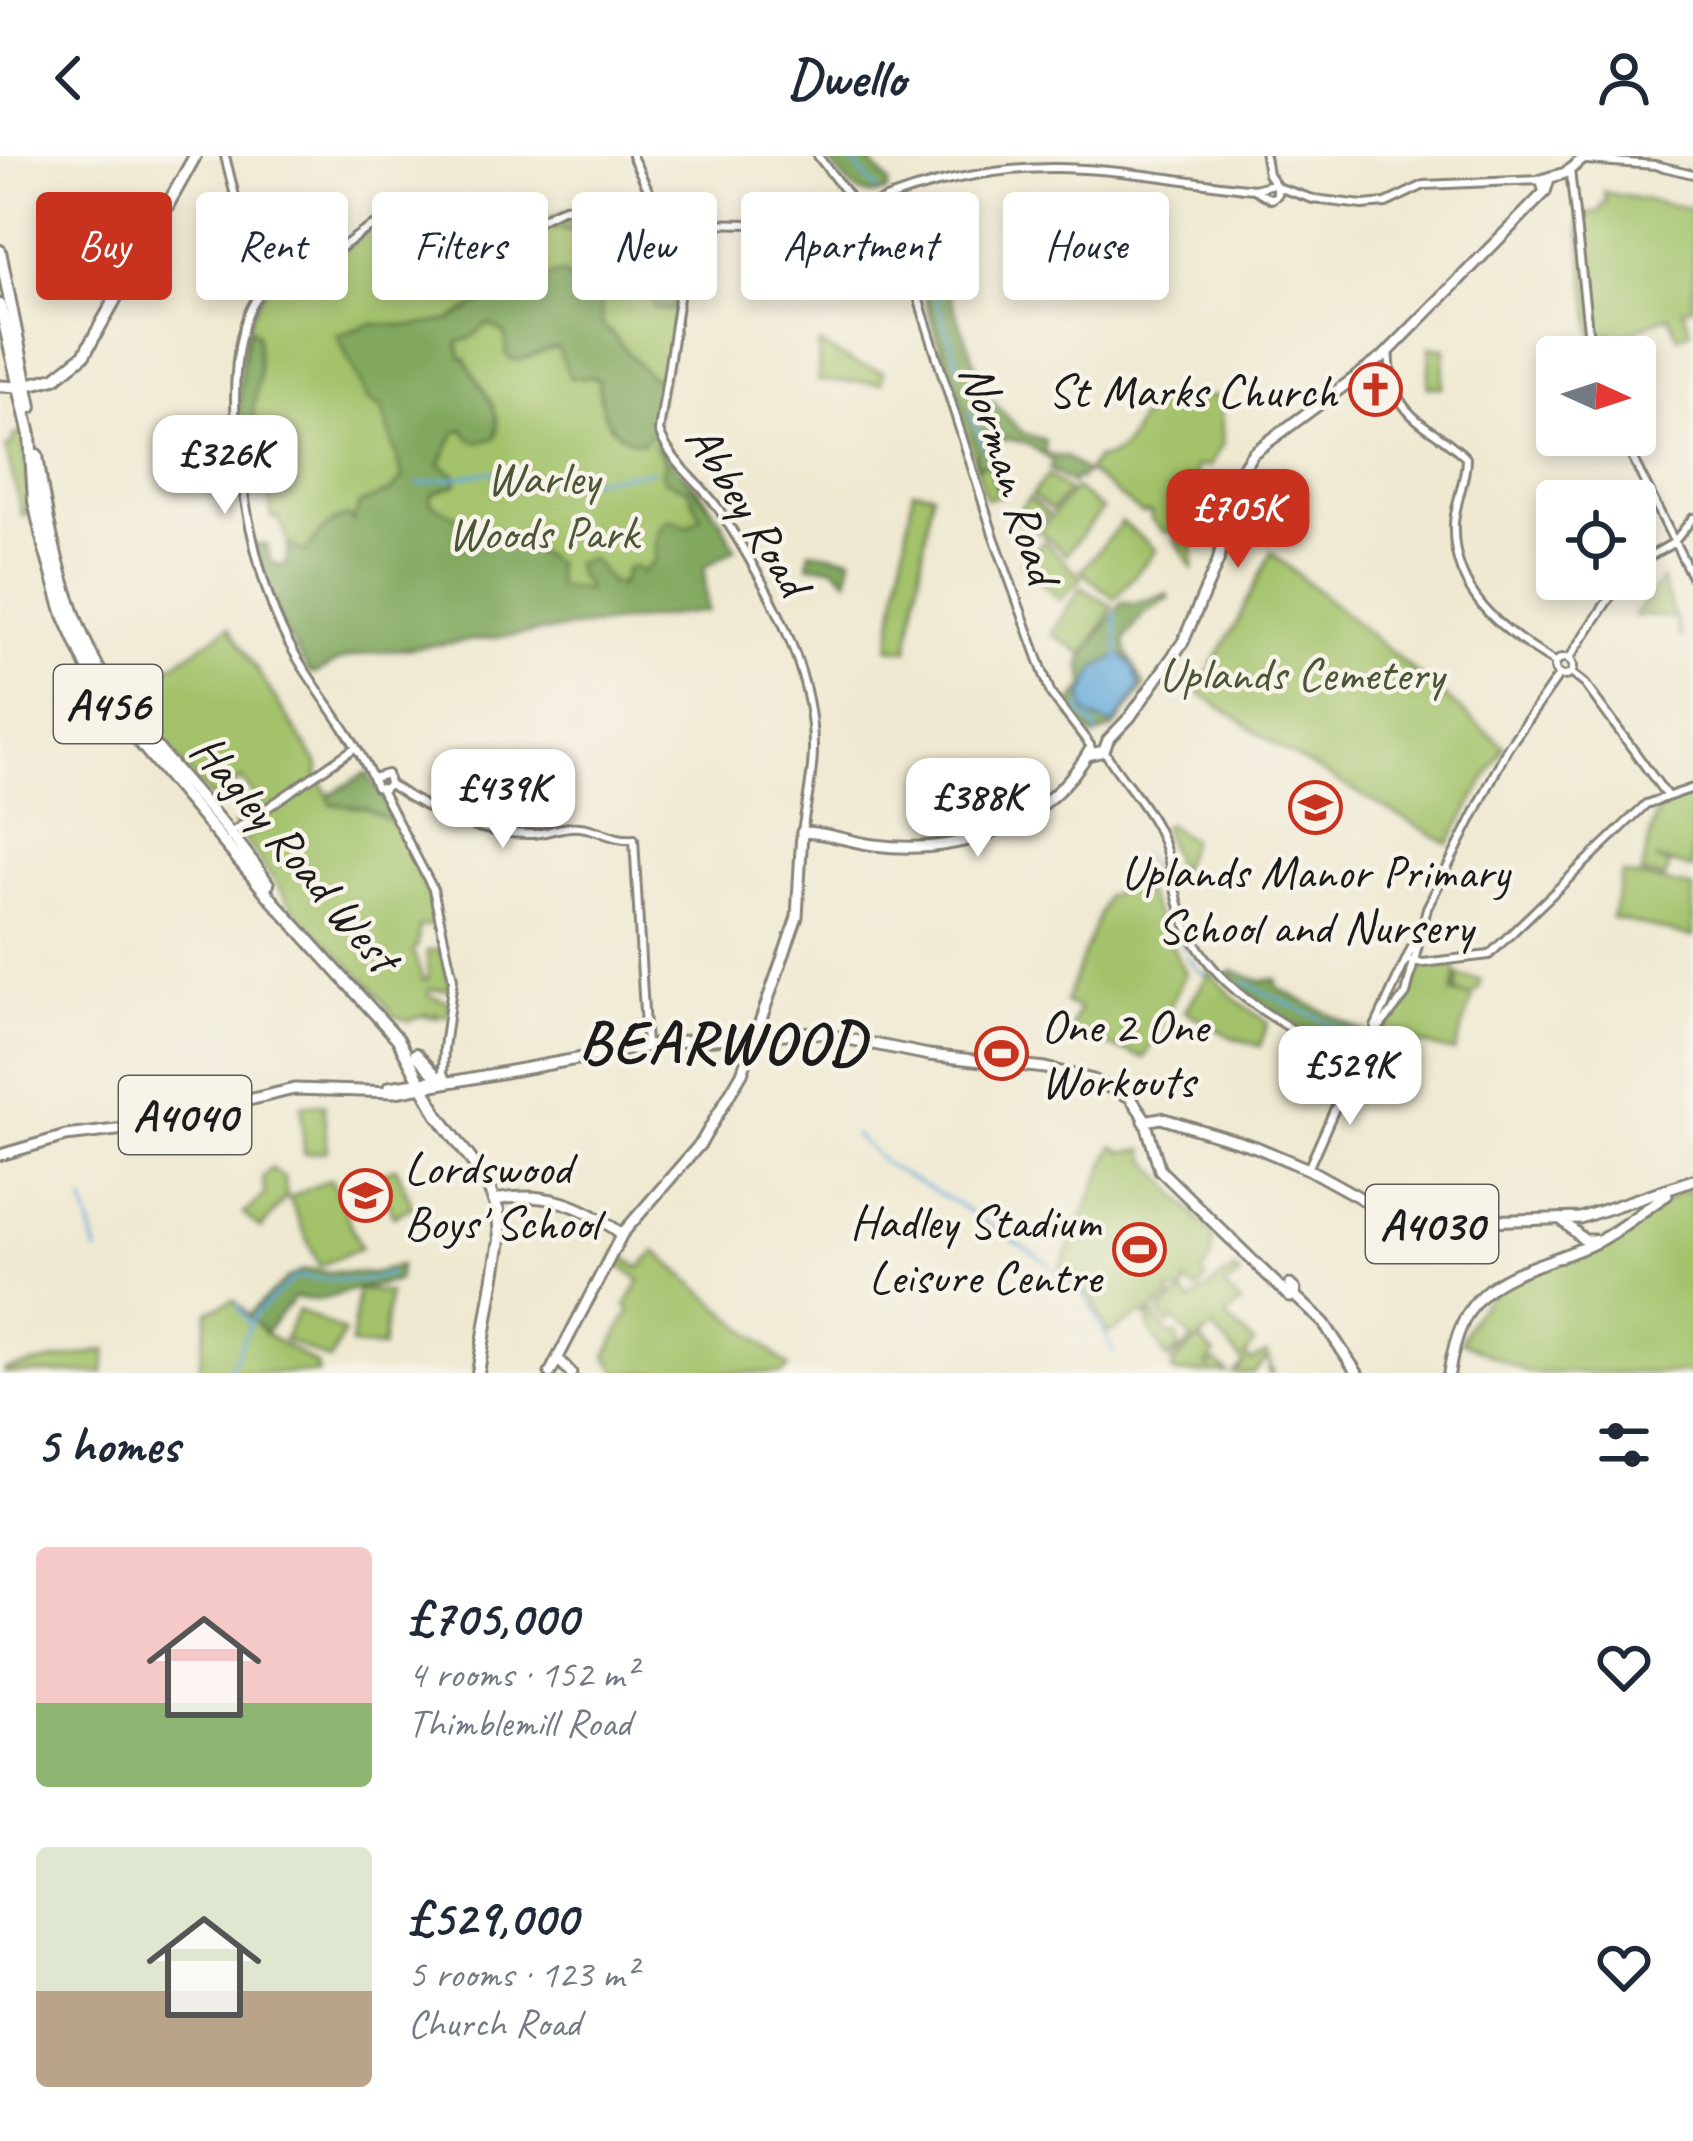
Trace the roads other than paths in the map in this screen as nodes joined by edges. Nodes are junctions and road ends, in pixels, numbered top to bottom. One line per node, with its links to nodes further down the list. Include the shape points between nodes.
1 (191, 156): 11 (highway)
2 (225, 156): 12 (street)
3 (632, 156): 13 (street, Abbey Road)
4 (818, 156): 14 (street, Norman Road)
5 (1265, 156): 10 (street)
6 (1579, 160): 7 (street); 8 (main road); 9 (street)
7 (1693, 174)
8 (1550, 178): 9 (street); 10 (street, via 1424,185 1371,206); 26 (main road)
9 (1570, 187): 25 (street)
10 (1270, 189): 15 (street, via 1054,168)
11 (171, 192)
12 (234, 192)
13 (650, 192)
14 (847, 192)
15 (913, 192)
16 (572, 207): 17 (street, via 510,230 382,223)
17 (348, 243)
18 (0, 251): 29 (highway, Hagley Road West / A456)
19 (111, 300): 29 (highway, via 79,353)
20 (113, 300): 27 (highway, via 84,356)
21 (258, 300): 43 (street, via 238,385 247,520 279,624)
22 (680, 300): 51 (street, Abbey Road, via 659,431 722,515 800,663 814,752)
23 (919, 300): 42 (street, Norman Road, via 1050,691)
24 (0, 305): 29 (highway, Hagley Road West / A456)
25 (1588, 336)
26 (1386, 354): 39 (street, via 1409,412 1466,458 1454,525 1465,585 1492,618); 42 (main road, via 1256,455 1235,490 1218,561 1184,634 1130,718)
27 (47, 381): 29 (highway); 30 (highway)
28 (0, 382): 29 (main road)
29 (23, 382): 30 (highway, Hagley Road West / A456); 33 (highway, Hagley Road West / A456)
30 (32, 410): 33 (highway, Hagley Road West / A456)
31 (1631, 456): 34 (street)
32 (1693, 518): 34 (street)
33 (43, 520): 49 (highway, Hagley Road West / A456, via 98,667)
34 (1673, 543): 35 (street); 36 (street)
35 (1656, 553)
36 (1693, 579)
37 (1608, 600): 38 (street)
38 (1569, 659): 39 (street); 40 (street)
39 (1556, 663): 41 (street)
40 (1571, 674): 41 (street); 48 (street)
41 (1559, 675): 54 (street, via 1507,749 1426,908)
42 (1098, 747): 51 (main road, via 1039,809 970,840 916,847); 57 (street, Norman Road, via 1158,829 1202,951 1249,1003)
43 (354, 748): 44 (street); 50 (street)
44 (375, 776): 45 (street, via 387,774); 47 (street)
45 (389, 784): 47 (street); 56 (street, via 460,822 526,834 579,827 634,839)
46 (1693, 788): 48 (street)
47 (381, 790): 59 (street, via 433,889 453,980 444,1051)
48 (1667, 796): 54 (street, via 1640,809 1489,956)
49 (214, 820): 50 (highway, Hagley Road West / A456); 52 (highway, Hagley Road West / A456)
50 (232, 832): 52 (highway); 53 (highway, Hagley Road West / A456)
51 (802, 832): 55 (main road, via 797,917)
52 (232, 849): 53 (highway, Hagley Road West / A456)
53 (327, 956): 59 (highway, Hagley Road West / A456); 59 (highway, Hagley Road West / A456, via 378,1005)
54 (1410, 961): 57 (street)
55 (754, 1038): 56 (main road); 60 (main road, via 841,1036 1045,1068 1124,1095); 68 (main road, via 718,1118)
56 (646, 1046): 58 (main road)
57 (1351, 1064): 62 (street)
58 (472, 1078): 59 (main road); 59 (main road)
59 (431, 1081): 61 (main road, A4040, via 373,1092 277,1092); 64 (highway, A456, via 437,1114)
60 (1144, 1121): 62 (main road, A4030, via 1183,1124); 75 (main road, via 1160,1170 1324,1323)
61 (0, 1155)
62 (1308, 1169): 66 (main road, A4030, via 1418,1222 1561,1219)
63 (1693, 1181): 65 (main road, A4030)
64 (495, 1200): 68 (main road, via 564,1201); 72 (highway, via 500,1240)
65 (1642, 1204): 66 (main road, A4030); 67 (main road, A4030)
66 (1577, 1227): 67 (main road, A4030, via 1589,1242); 69 (main road, A4030, via 1577,1243)
67 (1614, 1230): 69 (main road, A4030)
68 (622, 1234): 70 (main road)
69 (1565, 1253): 71 (main road, A4030, via 1480,1294)
70 (559, 1360): 73 (main road); 74 (main road)
71 (1448, 1372)
72 (478, 1373)
73 (550, 1373)
74 (572, 1373)
75 (1357, 1373)

